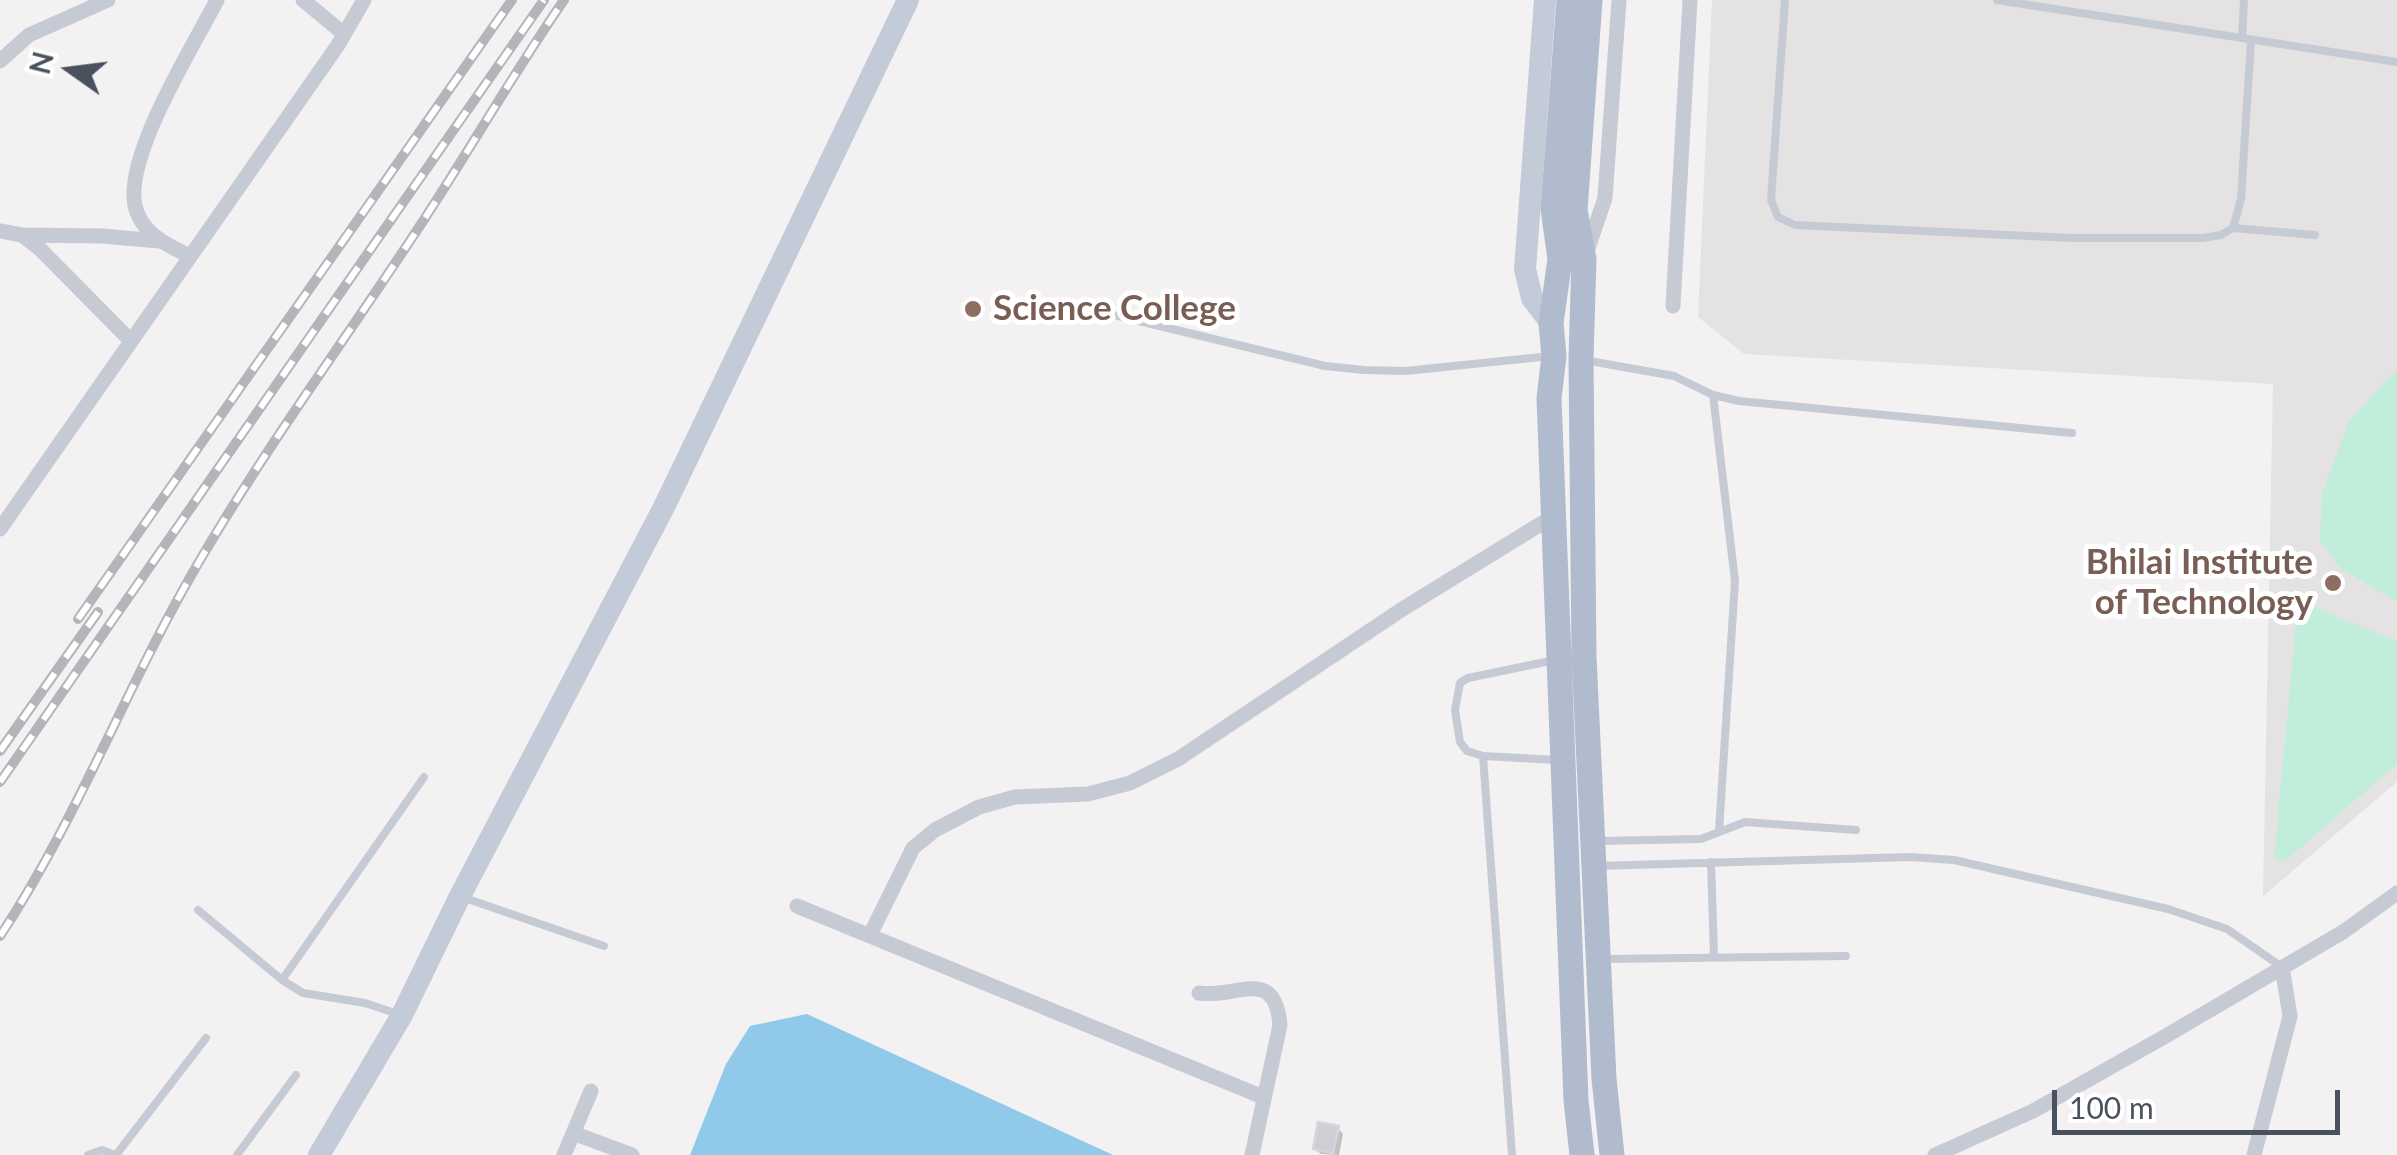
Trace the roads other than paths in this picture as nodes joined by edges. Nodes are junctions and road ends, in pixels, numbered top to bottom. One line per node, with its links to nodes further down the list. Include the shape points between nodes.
1 (108, 0): 16 (street, via 29,35)
2 (217, 0): 23 (street, via 138,167 135,204)
3 (303, 0): 14 (street)
4 (364, 0): 14 (street)
5 (908, 0): 45 (street, via 664,507)
6 (1545, 0): 28 (street, via 1525,269 1532,298)
7 (1569, 0): 18 (main road)
8 (1590, 0): 18 (main road)
9 (1619, 0): 25 (street, via 1605,198)
10 (1690, 0): 26 (street)
11 (1785, 0): 19 (lane, via 1771,200 1784,221 2072,238 2203,238)
12 (1997, 0): 15 (lane)
13 (2244, 0): 15 (lane)
14 (344, 34): 24 (street)
15 (2247, 39): 17 (lane); 19 (lane, via 2241,199)
16 (0, 61)
17 (2397, 62)
18 (1564, 209): 25 (main road); 28 (main road)
19 (2232, 228): 22 (lane)
20 (0, 231): 21 (street)
21 (22, 235): 23 (street); 29 (street)
22 (2315, 235)
23 (160, 241): 24 (street)
24 (190, 256): 29 (street)
25 (1584, 259): 31 (main road)
26 (1673, 306)
27 (1106, 313): 30 (lane, via 1364,370)
28 (1550, 323): 30 (main road)
29 (131, 341): 35 (street)
30 (1554, 356): 31 (lane); 34 (main road)
31 (1581, 359): 32 (lane, via 1674,376); 42 (main road)
32 (1713, 395): 33 (lane); 41 (lane, via 1735,581)
33 (2072, 433)
34 (1552, 517): 36 (main road); 49 (street, via 1130,783 1088,794 1015,797 934,830 913,848)
35 (0, 529)
36 (1558, 660): 37 (lane, via 1460,683 1460,742); 38 (main road)
37 (1483, 756): 38 (lane); 70 (lane)
38 (1562, 760): 71 (main road)
39 (424, 777): 55 (lane)
40 (1856, 830): 41 (lane, via 1745,822)
41 (1719, 832): 42 (lane)
42 (1593, 854): 43 (lane); 53 (main road)
43 (1711, 862): 51 (lane); 54 (lane, via 1954,860 2168,909 2228,929)
44 (2397, 893): 47 (street)
45 (460, 896): 50 (lane); 57 (street)
46 (798, 906): 49 (street)
47 (2390, 908): 54 (street)
48 (198, 910): 55 (lane)
49 (870, 935): 61 (street)
50 (604, 946)
51 (1714, 956): 52 (lane); 53 (lane)
52 (1846, 956)
53 (1600, 959): 72 (main road)
54 (2282, 968): 73 (street, via 2033,1111); 74 (street, via 2290,1016)
55 (282, 980): 57 (lane, via 304,993)
56 (1200, 992): 61 (street, via 1243,986 1275,998 1280,1025)
57 (402, 1015): 66 (street)
58 (206, 1038): 64 (lane)
59 (296, 1075): 65 (lane)
60 (591, 1091): 62 (street)
61 (1263, 1097): 69 (street)
62 (574, 1132): 67 (street); 68 (street)
63 (88, 1155): 64 (lane)
64 (116, 1155)
65 (237, 1155)
66 (319, 1155)
67 (564, 1155)
68 (632, 1155)
69 (1252, 1155)
70 (1512, 1155)
71 (1582, 1155)
72 (1612, 1155)
73 (1935, 1155)
74 (2254, 1155)

